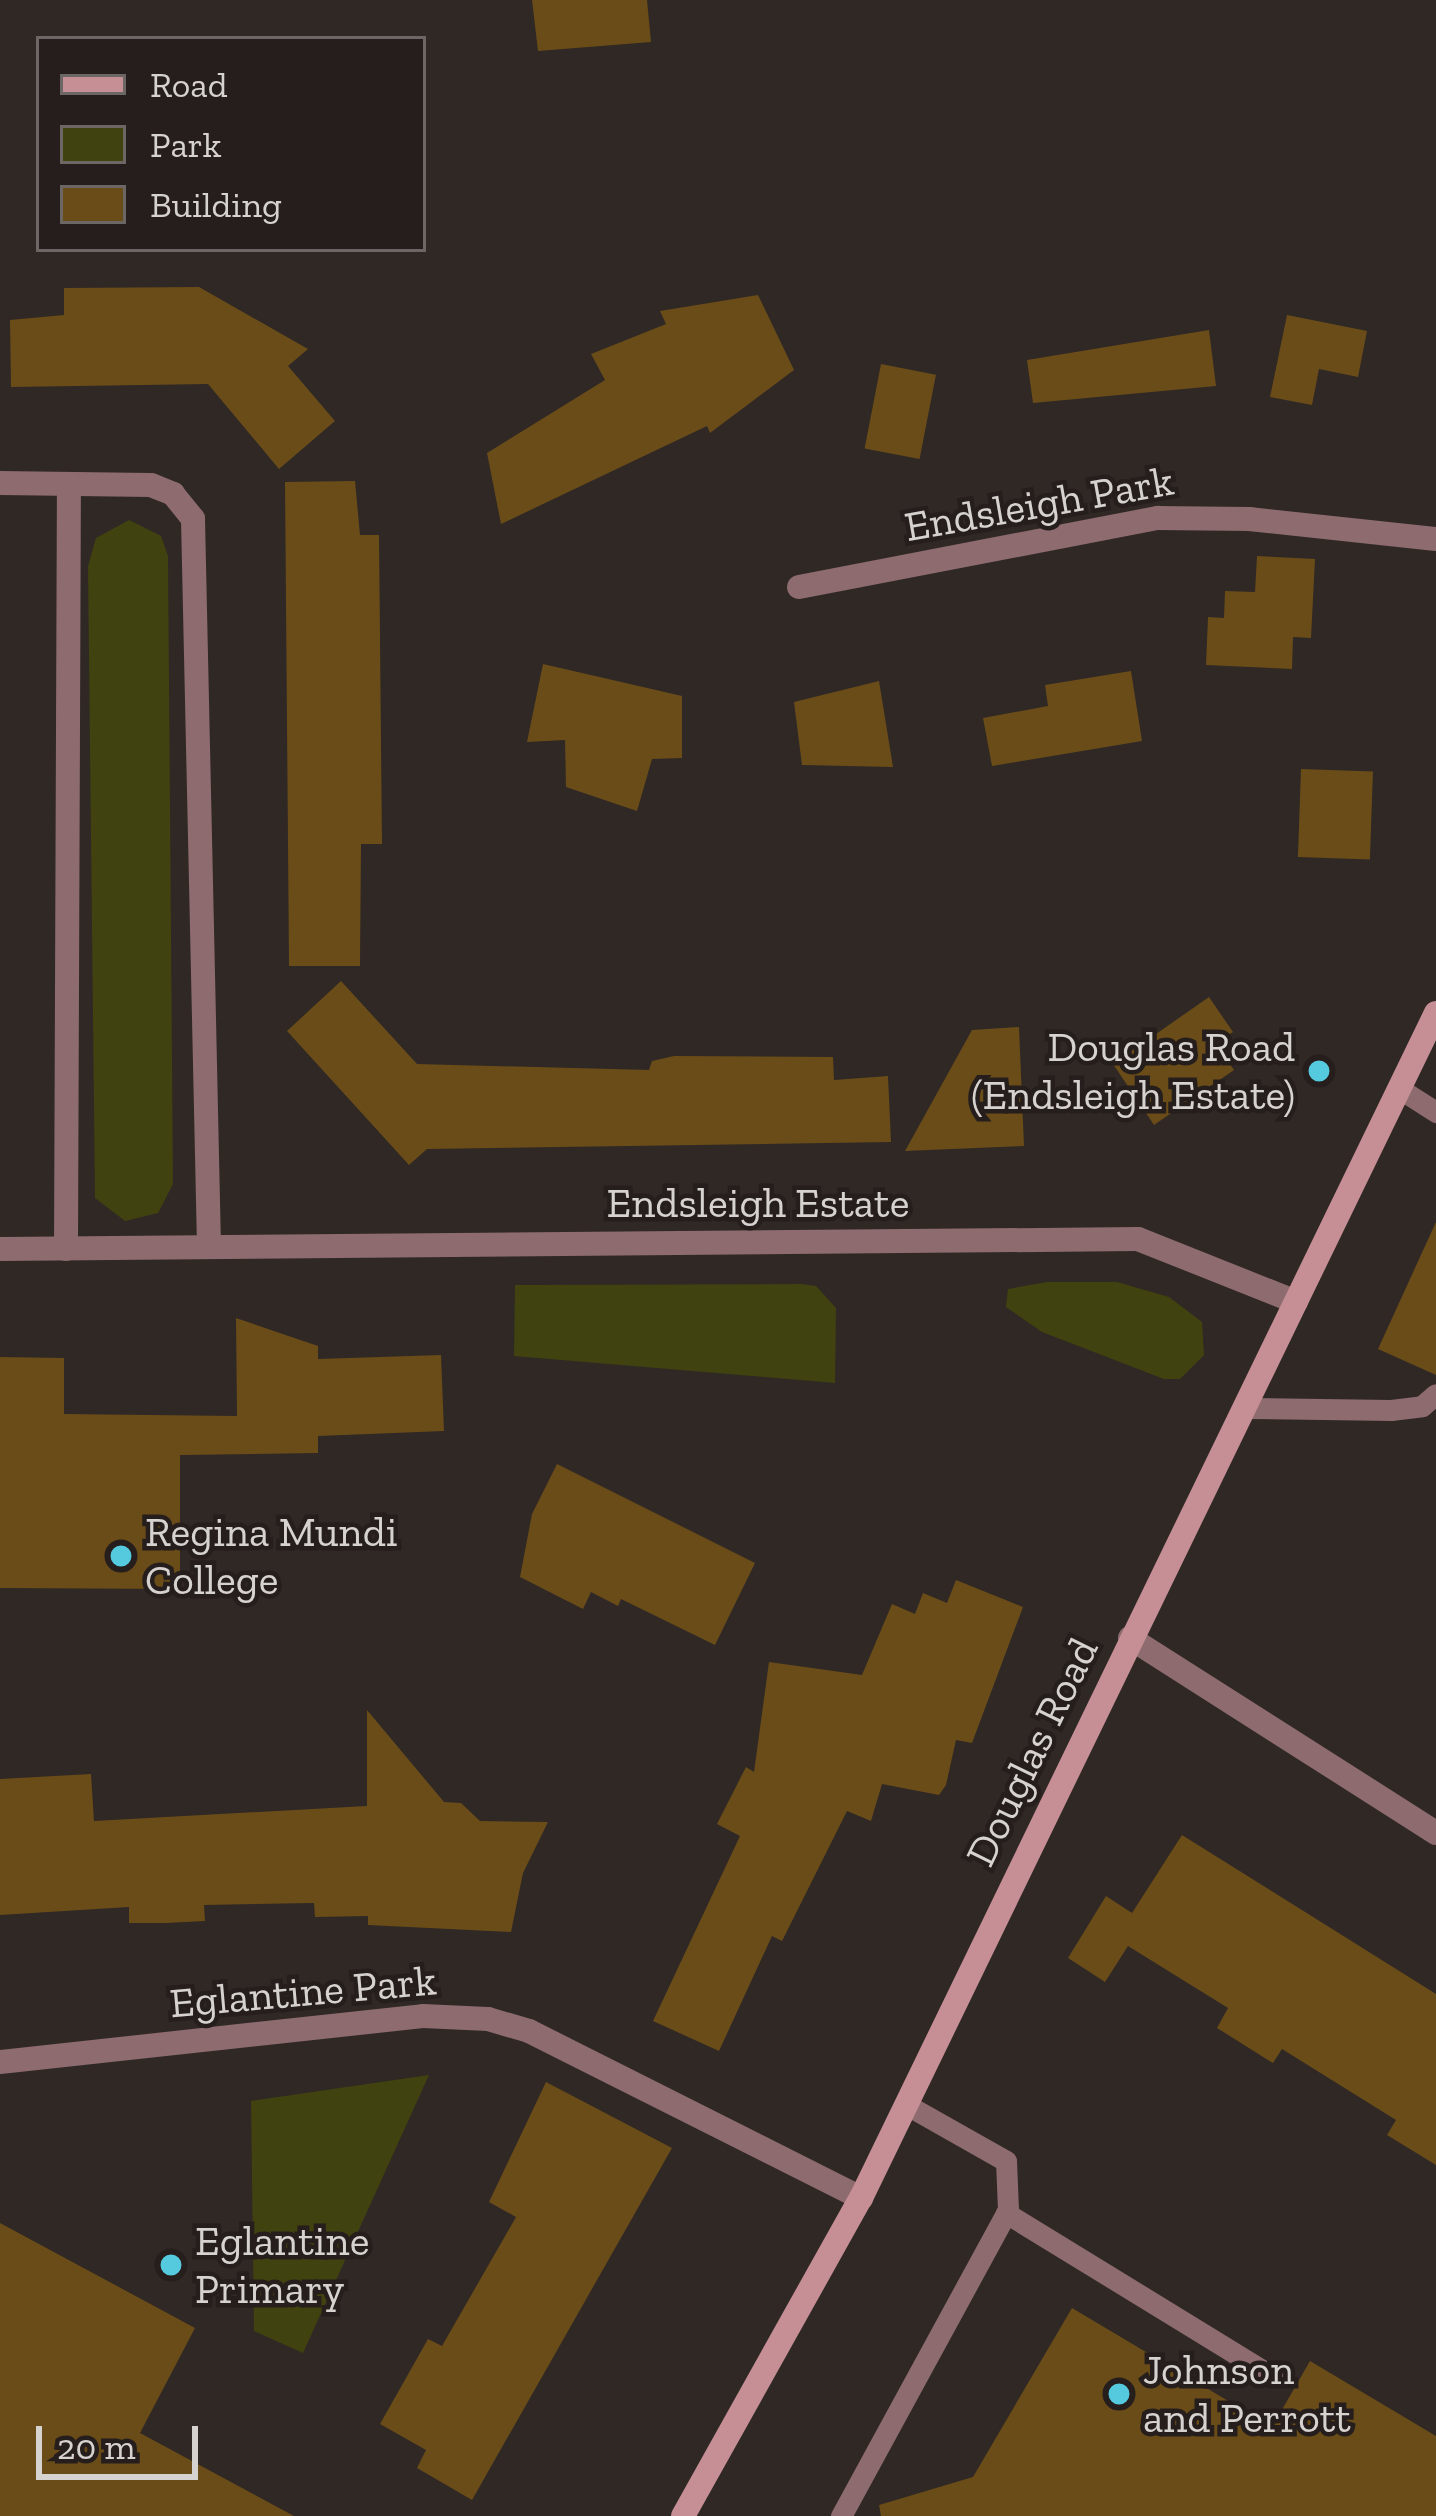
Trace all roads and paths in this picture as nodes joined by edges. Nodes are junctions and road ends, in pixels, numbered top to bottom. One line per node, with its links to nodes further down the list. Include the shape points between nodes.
1 (0, 483): 2 (street)
2 (69, 484): 8 (street, via 151,485 173,494 193,519 198,543); 10 (street)
3 (1436, 539): 4 (street, Endsleigh Park, via 1158,518)
4 (799, 587)
5 (1436, 1013): 6 (main road, Douglas Road)
6 (1400, 1089): 7 (lane); 11 (main road, Douglas Road)
7 (1436, 1112)
8 (209, 1246): 10 (street, Endsleigh Estate); 11 (street, Endsleigh Estate, via 1138,1239)
9 (0, 1249): 10 (street, Endsleigh Estate)
10 (66, 1249)
11 (1296, 1302): 13 (main road, Douglas Road)
12 (1436, 1394): 13 (lane, via 1422,1406 1391,1410)
13 (1246, 1408): 14 (main road, Douglas Road)
14 (1130, 1638): 15 (street); 17 (main road, Douglas Road)
15 (1436, 1833)
16 (0, 2062): 18 (street, Eglantine Park, via 423,2016 488,2019 529,2031)
17 (908, 2105): 18 (main road, Douglas Road); 19 (lane, via 1006,2161)
18 (861, 2198): 21 (main road, Douglas Road)
19 (1006, 2213): 20 (lane); 22 (lane)
20 (1272, 2376)
21 (688, 2515)
22 (841, 2516)

